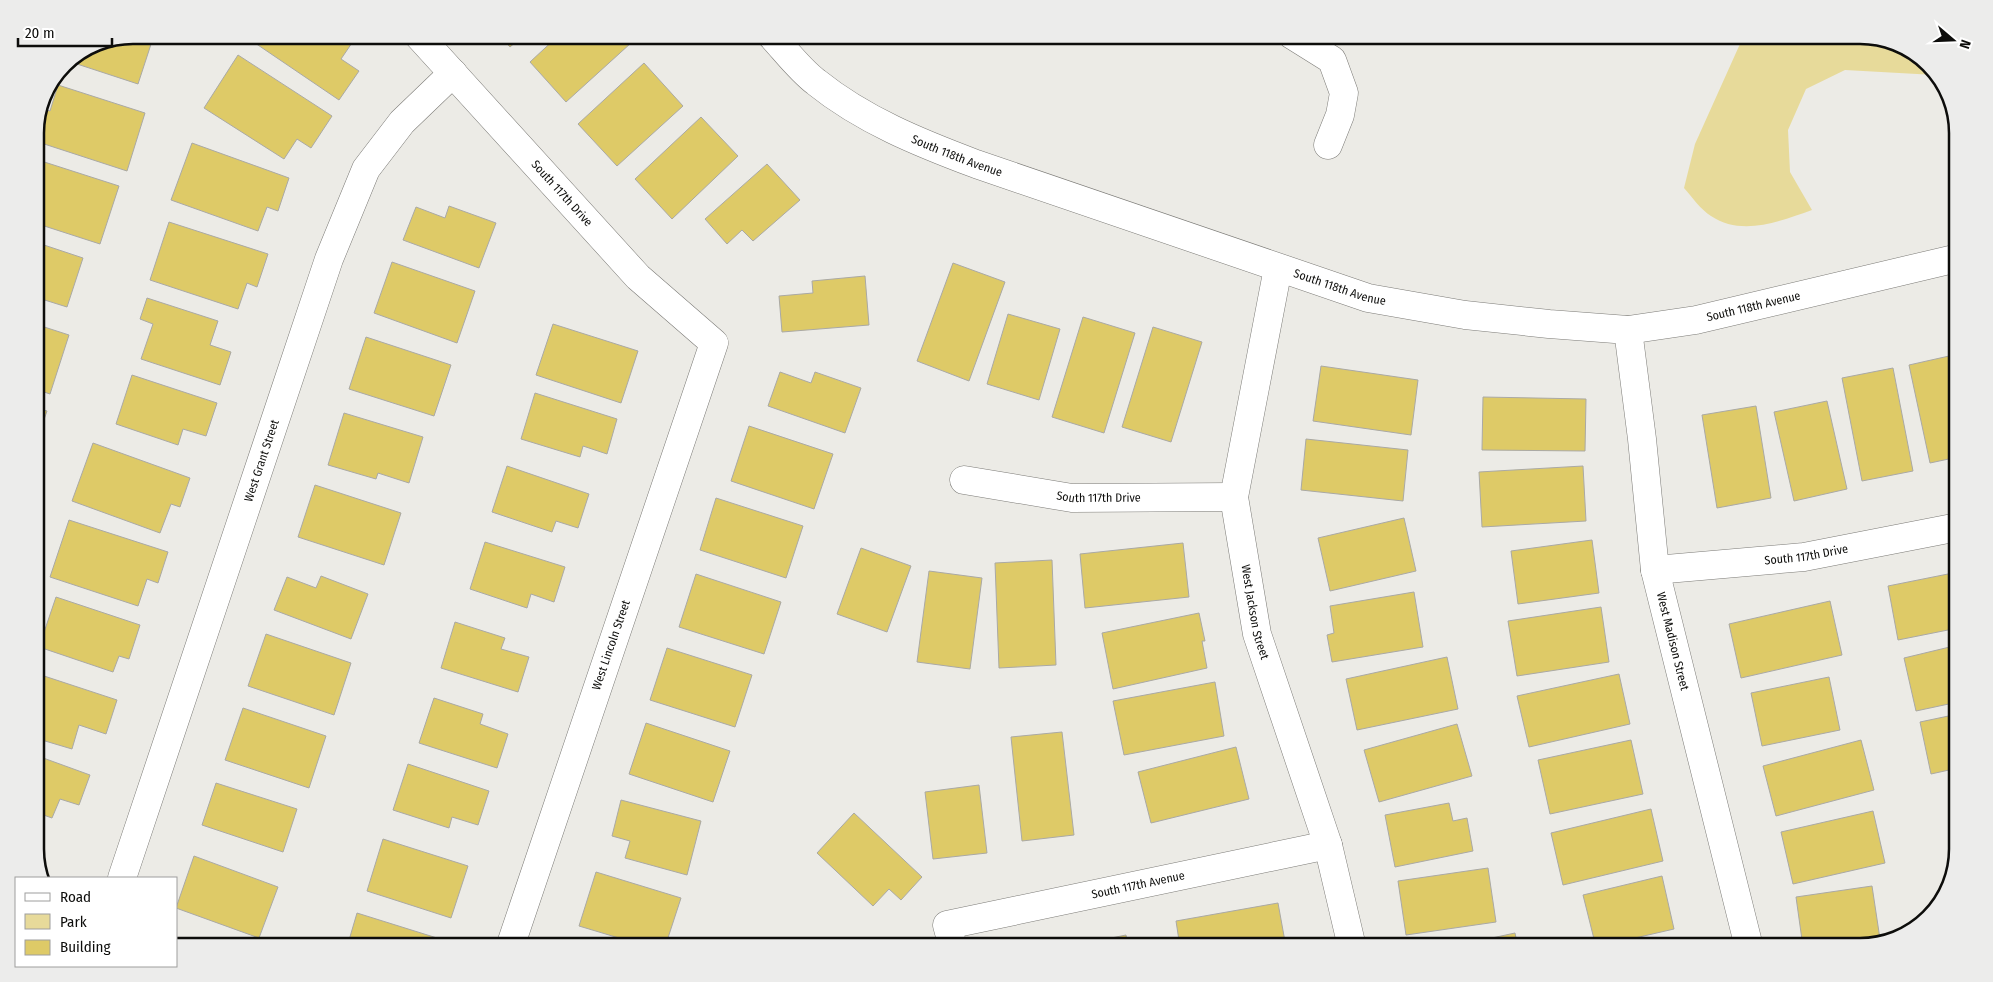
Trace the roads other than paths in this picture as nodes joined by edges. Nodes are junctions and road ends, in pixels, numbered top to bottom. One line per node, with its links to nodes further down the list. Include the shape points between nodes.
1 (426, 44): 4 (street, South 117th Drive)
2 (779, 44): 7 (street, South 118th Avenue, via 814,81 836,97 918,142)
3 (1306, 44): 5 (street, via 1332,60 1344,93 1340,115)
4 (453, 73): 9 (street, South 117th Drive, via 638,277); 15 (street, West Grant Street, via 402,122 366,169 329,259)
5 (1328, 145)
6 (1949, 260): 8 (street, South 118th Avenue, via 1696,320)
7 (1278, 268): 8 (street, South 118th Avenue, via 1368,298 1465,315); 11 (street, West Jackson Street)
8 (1628, 330): 13 (street, West Madison Street)
9 (714, 343): 17 (street, West Lincoln Street)
10 (964, 480): 11 (street, South 117th Drive, via 1072,498)
11 (1234, 497): 14 (street, West Jackson Street, via 1257,634)
12 (1949, 530): 13 (street, South 117th Drive, via 1804,557)
13 (1655, 570): 19 (street, West Madison Street)
14 (1328, 845): 16 (street, South 117th Avenue); 18 (street, West Jackson Street)
15 (122, 877)
16 (950, 936)
17 (513, 938)
18 (1350, 938)
19 (1748, 938)

